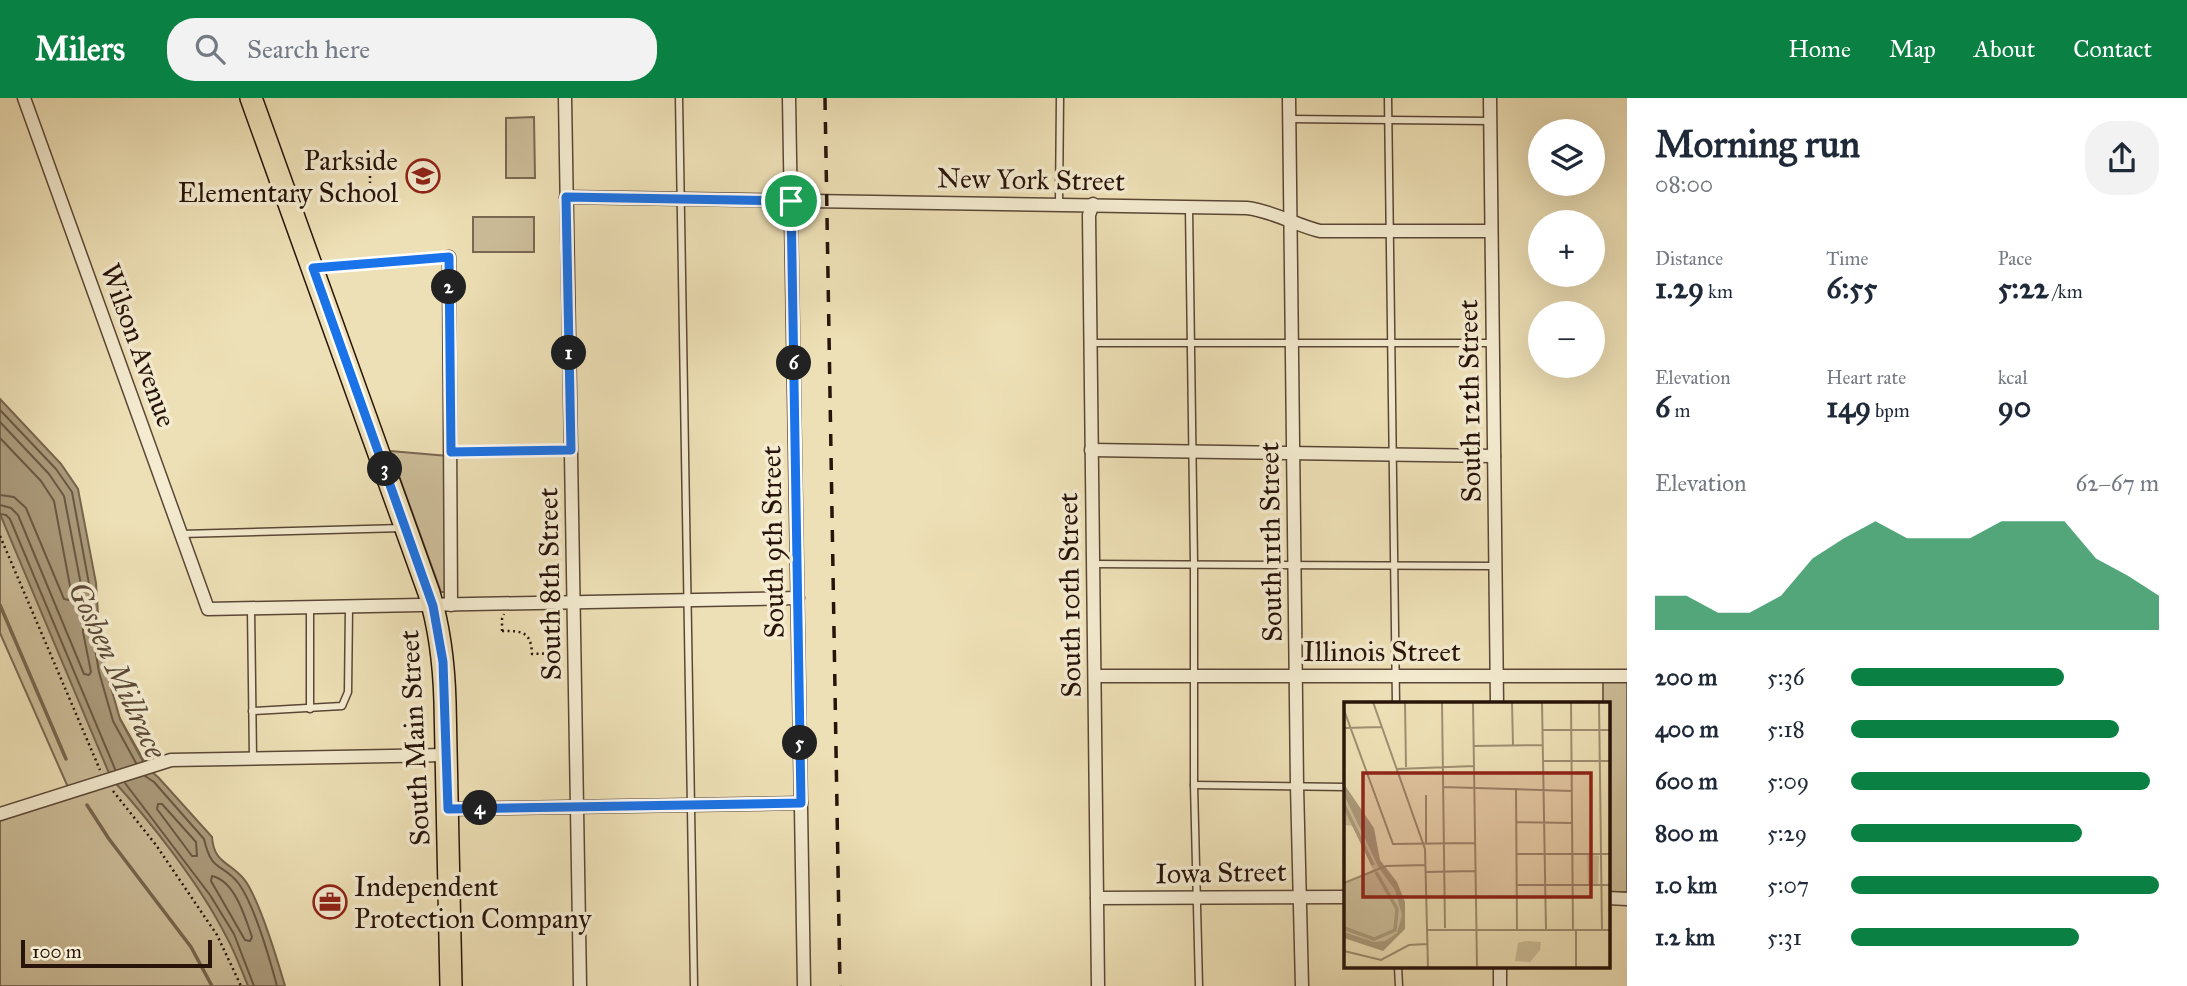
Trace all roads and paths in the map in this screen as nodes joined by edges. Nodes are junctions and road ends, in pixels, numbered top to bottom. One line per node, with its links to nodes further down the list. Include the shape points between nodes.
1 (24, 98): 39 (street, Wilson Avenue)
2 (251, 98): 25 (main road, South Main Street)
3 (565, 98): 15 (street, South 8th Street)
4 (679, 98): 16 (lane)
5 (789, 98): 17 (street, South 9th Street)
6 (1060, 98): 18 (lane)
7 (1289, 98): 11 (street, South 11th Street)
8 (1388, 98): 10 (lane)
9 (1490, 98): 12 (street, South 12th Street)
10 (1388, 119): 11 (lane); 12 (lane); 22 (lane)
11 (1289, 120): 21 (street, South 11th Street)
12 (1490, 121): 23 (street, South 12th Street)
13 (370, 165): 14 (path)
14 (370, 183)
15 (566, 197): 16 (street, New York Street); 31 (street, South 8th Street)
16 (681, 198): 17 (street, New York Street); 46 (lane)
17 (791, 201): 18 (street, New York Street); 45 (street, South 9th Street)
18 (1059, 203): 19 (street, New York Street)
19 (1093, 204): 20 (street, New York Street); 29 (street, South 10th Street, via 1089,215)
20 (1189, 206): 21 (street, New York Street, via 1263,209); 30 (lane)
21 (1289, 220): 22 (street, New York Street, via 1320,231); 26 (street, South 11th Street)
22 (1391, 231): 23 (street, New York Street); 27 (lane)
23 (1491, 231): 28 (street, South 12th Street)
24 (449, 257): 25 (lane); 34 (street)
25 (313, 268): 38 (main road, South Main Street)
26 (1291, 341): 27 (lane); 30 (lane); 35 (street, South 11th Street)
27 (1393, 341): 28 (lane); 36 (lane)
28 (1492, 342): 37 (street, South 12th Street)
29 (1090, 343): 30 (lane); 32 (street, South 10th Street)
30 (1190, 344): 33 (lane)
31 (571, 450): 34 (lane); 47 (street, South 8th Street)
32 (1091, 450): 33 (street); 40 (street, South 10th Street)
33 (1191, 451): 35 (street); 41 (lane)
34 (451, 452): 49 (street)
35 (1294, 453): 36 (street); 42 (street, South 11th Street)
36 (1392, 454): 37 (street); 43 (lane)
37 (1494, 456): 44 (street, South 12th Street)
38 (406, 528): 39 (lane); 49 (main road, South Main Street)
39 (181, 534): 52 (street, Wilson Avenue, via 208,610)
40 (1093, 564): 41 (lane); 56 (street, South 10th Street)
41 (1194, 564): 42 (lane); 57 (lane)
42 (1294, 564): 43 (lane); 54 (street, South 11th Street)
43 (1395, 565): 44 (lane); 55 (lane)
44 (1495, 566): 58 (street, South 12th Street)
45 (798, 598): 46 (street); 69 (street, South 9th Street)
46 (686, 600): 47 (street); 70 (lane)
47 (574, 603): 48 (street); 71 (street, South 8th Street)
48 (504, 604): 49 (street); 53 (path, via 502,632 528,636 532,654)
49 (442, 605): 50 (street); 64 (main road, South Main Street)
50 (349, 607): 51 (street); 62 (lane, via 346,701 335,708)
51 (310, 608): 52 (street); 62 (lane)
52 (251, 609): 63 (lane)
53 (562, 653)
54 (1296, 675): 55 (street, Illinois Street); 57 (street, Illinois Street); 67 (street, South 11th Street)
55 (1396, 675): 58 (street, Illinois Street); 60 (lane)
56 (1095, 676): 57 (street, Illinois Street); 77 (street, South 10th Street)
57 (1194, 676): 66 (lane)
58 (1497, 676): 59 (street, Illinois Street); 61 (street, South 12th Street)
59 (1627, 676)
60 (1396, 702)
61 (1497, 702)
62 (310, 709): 63 (lane)
63 (252, 711): 65 (lane)
64 (446, 755): 65 (street); 72 (main road, South Main Street)
65 (253, 758): 73 (street, via 161,762)
66 (1194, 785): 67 (lane); 75 (lane)
67 (1297, 786): 68 (lane); 74 (street, South 11th Street)
68 (1344, 786)
69 (801, 803): 70 (street); 83 (street, South 9th Street)
70 (691, 805): 71 (street); 82 (lane)
71 (577, 806): 72 (street); 81 (street, South 8th Street)
72 (448, 809): 80 (main road, South Main Street)
73 (0, 813)
74 (1301, 895): 75 (street, Iowa Street); 76 (street, Iowa Street); 86 (street, South 11th Street)
75 (1198, 897): 77 (street, Iowa Street); 85 (lane)
76 (1344, 897)
77 (1097, 898): 84 (street, South 10th Street)
78 (1398, 968): 87 (lane)
79 (1500, 968): 88 (street)
80 (451, 986)
81 (580, 986)
82 (694, 986)
83 (804, 986)
84 (1098, 986)
85 (1199, 986)
86 (1302, 986)
87 (1399, 986)
88 (1500, 986)

